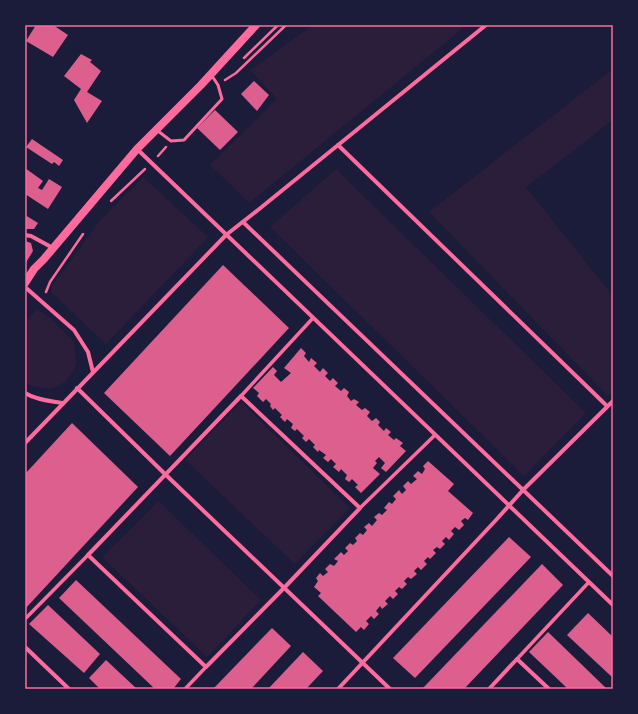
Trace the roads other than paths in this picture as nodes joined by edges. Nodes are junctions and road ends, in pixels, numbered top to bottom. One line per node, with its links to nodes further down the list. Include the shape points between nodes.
1 (256, 25): 3 (main road)
2 (486, 25): 5 (street)
3 (211, 74): 4 (main road); 4 (lane, via 222,99 184,140 172,141)
4 (156, 130): 6 (main road)
5 (338, 146): 7 (street); 20 (street)
6 (136, 149): 9 (street); 10 (main road)
7 (244, 222): 9 (street); 24 (street)
8 (25, 235): 10 (street)
9 (226, 235): 13 (street); 14 (street)
10 (53, 248): 11 (main road)
11 (25, 283)
12 (25, 287): 14 (street, via 74,330 88,352)
13 (313, 318): 17 (street); 21 (street)
14 (93, 372): 15 (street)
15 (77, 388): 19 (street); 23 (street)
16 (25, 393): 19 (street)
17 (241, 396): 23 (street); 26 (street)
18 (613, 401): 20 (street)
19 (62, 403): 22 (street)
20 (607, 406): 24 (street)
21 (435, 435): 25 (street); 26 (street)
22 (25, 443)
23 (166, 475): 27 (street); 30 (street)
24 (523, 490): 25 (street); 28 (street)
25 (509, 506): 29 (street); 35 (street)
26 (360, 508): 30 (street)
27 (88, 555): 32 (street); 36 (street)
28 (613, 576)
29 (589, 582): 31 (street); 34 (street)
30 (284, 588): 35 (street); 36 (street)
31 (613, 605)
32 (25, 618)
33 (25, 647): 37 (street)
34 (517, 659): 41 (street); 42 (street)
35 (363, 663): 39 (street); 40 (street)
36 (206, 667): 38 (street)
37 (69, 689)
38 (185, 689)
39 (338, 689)
40 (390, 689)
41 (489, 689)
42 (549, 689)

